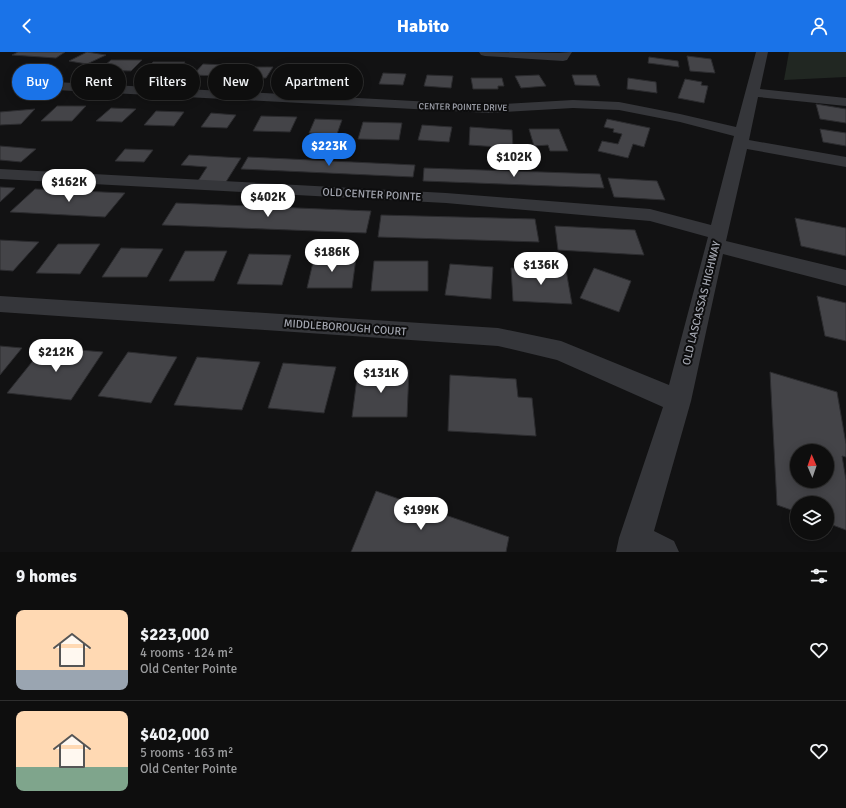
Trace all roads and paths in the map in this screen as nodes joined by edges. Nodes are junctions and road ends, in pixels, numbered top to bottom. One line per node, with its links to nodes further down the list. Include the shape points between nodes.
1 (485, 52): 4 (street)
2 (566, 52): 4 (street, via 563,57)
3 (762, 52): 6 (street, OLD LASCASSAS HIGHWAY)
4 (515, 53)
5 (63, 86): 8 (street, CENTER POINTE DRIVE, via 489,109 573,104 619,106 680,118)
6 (752, 92): 7 (street); 8 (street, OLD LASCASSAS HIGHWAY)
7 (846, 102)
8 (741, 138): 9 (street, CENTER POINTE DRIVE); 11 (street, OLD LASCASSAS HIGHWAY)
9 (846, 162)
10 (0, 174): 11 (street, OLD CENTER POINTE, via 446,198 650,215)
11 (717, 239): 12 (street, OLD CENTER POINTE); 14 (street, OLD LASCASSAS HIGHWAY)
12 (846, 278)
13 (0, 304): 14 (street, MIDDLEBOROUGH COURT, via 498,337 561,351)
14 (678, 401): 15 (street, OLD LASCASSAS HIGHWAY)
15 (633, 545): 16 (street)
16 (663, 552)

